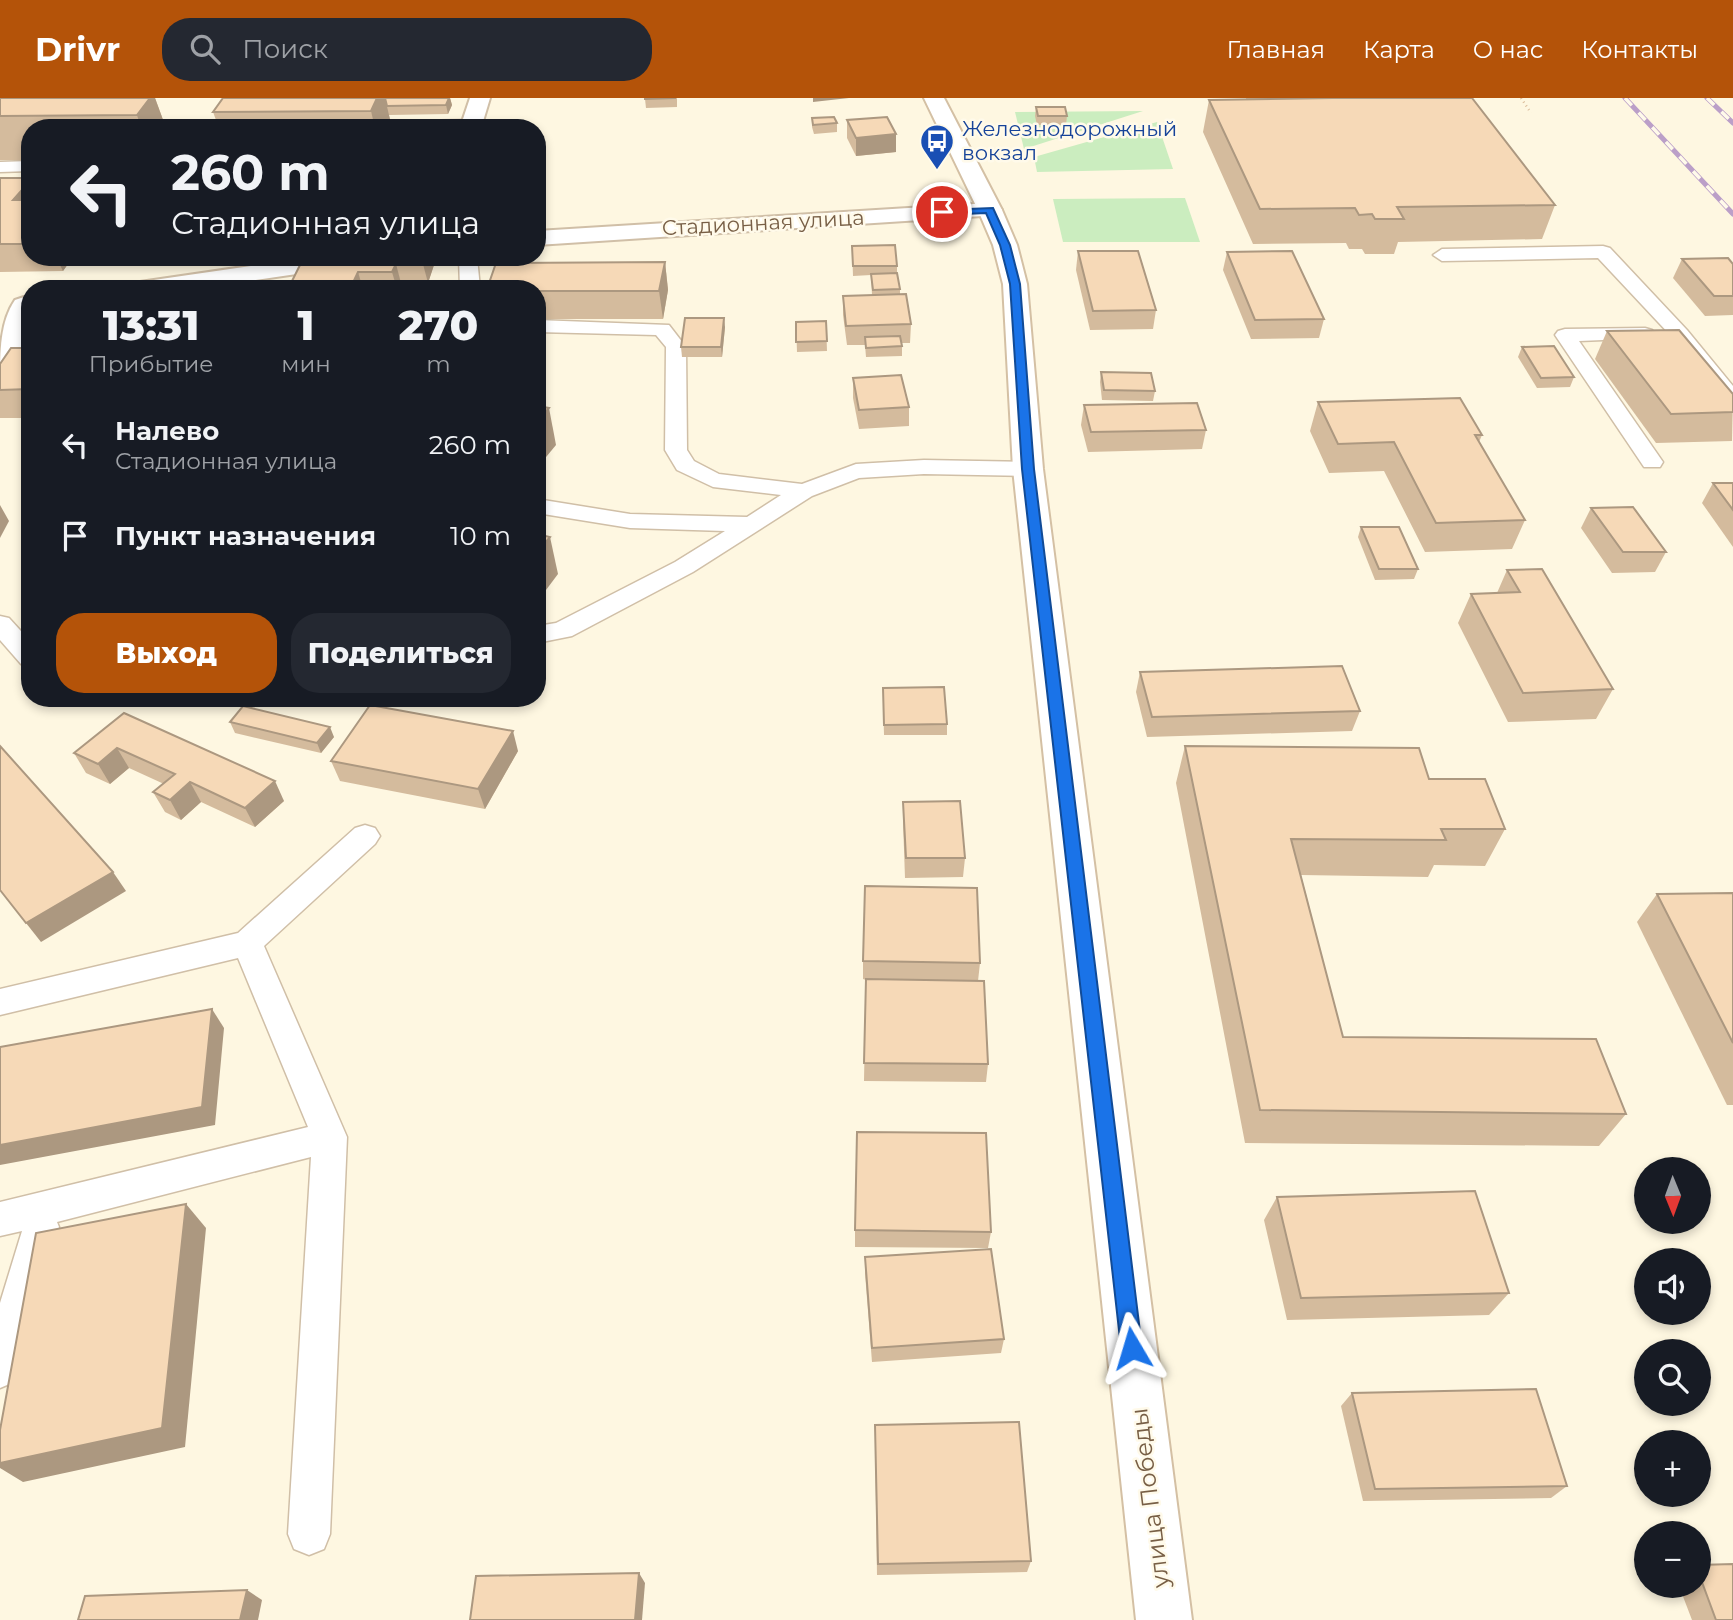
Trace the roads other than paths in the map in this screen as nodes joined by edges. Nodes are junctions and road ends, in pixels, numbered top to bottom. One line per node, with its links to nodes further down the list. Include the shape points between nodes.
1 (480, 98): 3 (street)
2 (934, 98): 6 (street, улица Победы)
3 (472, 119)
4 (21, 166): 5 (lane)
5 (0, 167)
6 (990, 210): 7 (street, Стадионная улица); 17 (street, улица Победы, via 1015,284)
7 (546, 236)
8 (1442, 255): 13 (lane, via 1604,252)
9 (302, 266): 10 (street)
10 (204, 280)
11 (18, 306): 14 (street, via 18,328)
12 (546, 326): 18 (lane, via 662,328 676,347 676,450 685,465 713,480)
13 (1680, 334): 15 (lane); 16 (lane, via 1565,335)
14 (0, 370)
15 (1733, 401)
16 (1652, 462)
17 (1028, 469): 18 (lane, via 856,471); 32 (street, улица Победы)
18 (804, 491): 20 (lane)
19 (546, 507): 20 (lane, via 630,521)
20 (751, 524): 22 (lane, via 684,567 563,630)
21 (0, 624): 23 (lane)
22 (546, 633)
23 (21, 648)
24 (365, 836): 25 (lane)
25 (247, 943): 26 (lane); 27 (lane)
26 (0, 1002)
27 (330, 1137): 28 (lane); 31 (lane)
28 (46, 1209): 29 (lane); 30 (lane)
29 (0, 1219)
30 (0, 1368)
31 (309, 1534)
32 (1164, 1620)

